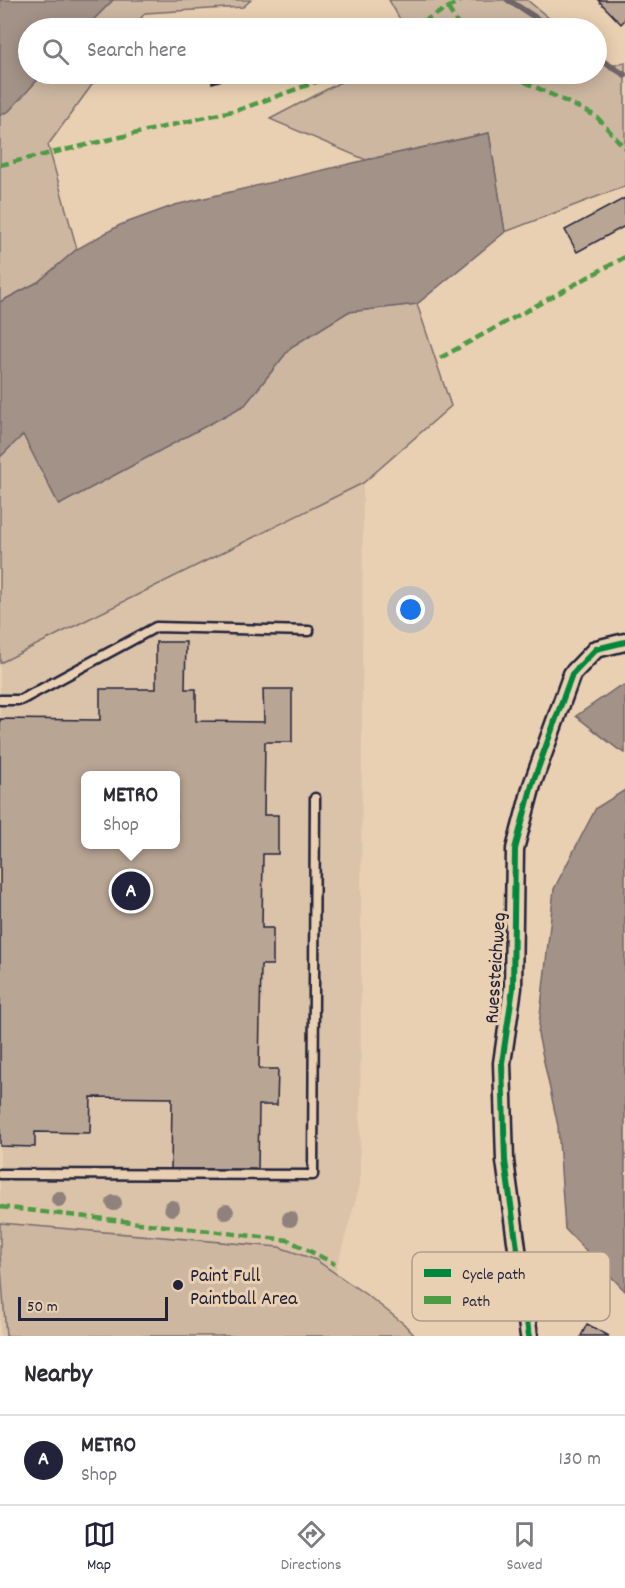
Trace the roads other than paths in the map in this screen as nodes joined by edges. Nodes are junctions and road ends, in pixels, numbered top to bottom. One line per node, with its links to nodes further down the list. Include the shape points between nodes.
1 (309, 631): 3 (lane, via 156,627 21,700)
2 (625, 642): 6 (street, Ruessteichweg, via 596,649 572,674 532,785 515,849 513,988 502,1063 505,1161)
3 (0, 700)
4 (315, 798): 5 (lane, via 313,1175)
5 (0, 1174)
6 (517, 1252)
7 (527, 1321): 8 (street, Ruessteichweg)
8 (529, 1336)

